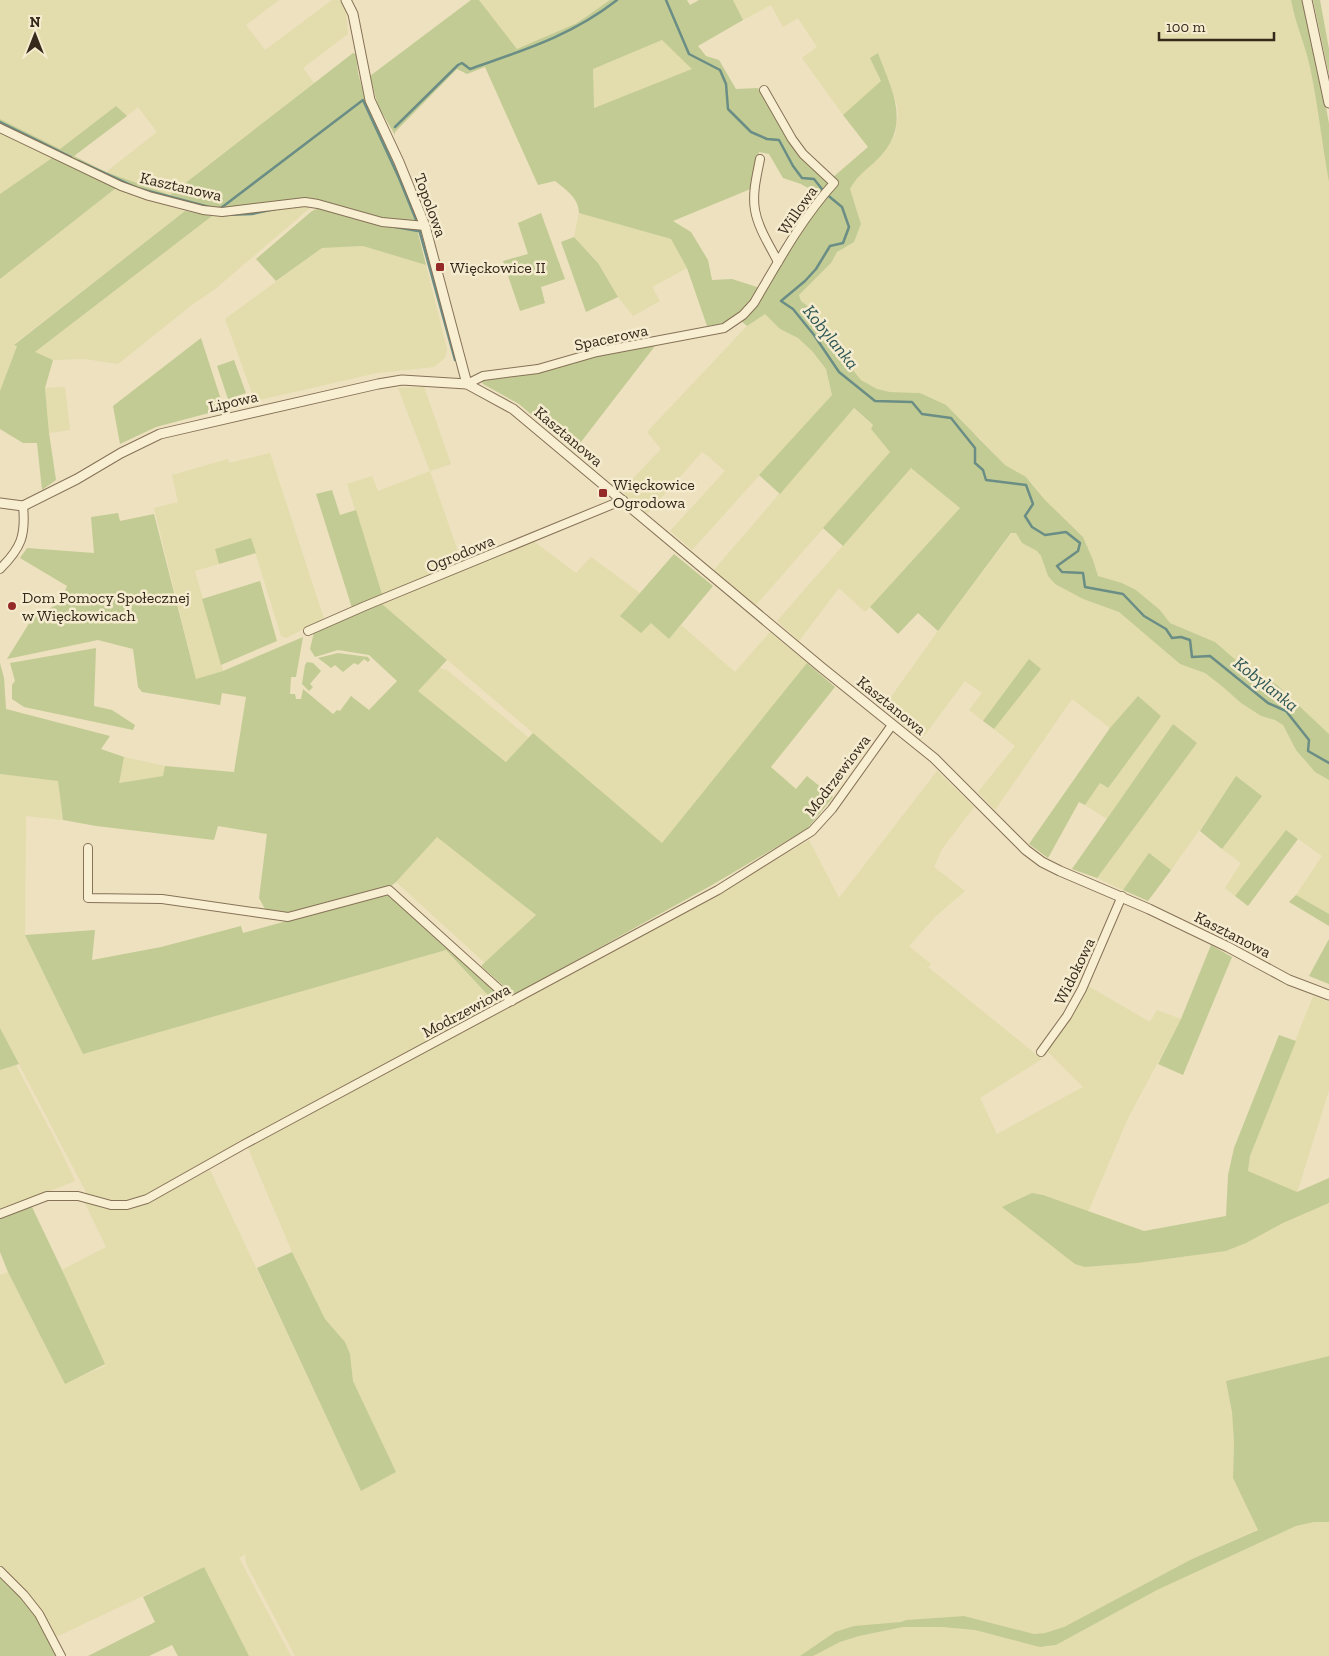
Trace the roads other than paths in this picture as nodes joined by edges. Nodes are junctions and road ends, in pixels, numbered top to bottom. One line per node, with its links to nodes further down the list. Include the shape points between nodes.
1 (1307, 0): 4 (street)
2 (350, 1): 7 (street, Topolowa, via 370,100)
3 (764, 90): 8 (street, Willowa, via 803,154 834,183)
4 (1329, 104)
5 (0, 128): 7 (street, Kasztanowa, via 122,186 203,210 222,212 305,202 382,222)
6 (760, 158): 8 (street, via 755,210)
7 (425, 226): 10 (street, Topolowa)
8 (778, 262): 9 (street, Willowa)
9 (754, 302): 10 (street, Spacerowa, via 743,315 724,328 597,352 538,369 483,376)
10 (467, 384): 11 (street, Kasztanowa, via 513,409); 13 (street, Lipowa, via 402,380 160,434)
11 (623, 500): 15 (street, Ogrodowa); 16 (street, Kasztanowa)
12 (0, 503): 13 (street)
13 (23, 506): 14 (street, via 23,536 19,547)
14 (0, 569)
15 (308, 632)
16 (892, 725): 18 (street, Kasztanowa, via 934,758 1042,862); 20 (street, Modrzewiowa, via 832,809 812,831 725,886)
17 (88, 848): 20 (street, via 88,898 162,899 288,917 389,890)
18 (1122, 896): 19 (street, Kasztanowa, via 1289,980); 21 (street, Widokowa, via 1082,989)
19 (1329, 995)
20 (512, 1001): 22 (street, Modrzewiowa, via 147,1199 111,1205 78,1196 47,1196)
21 (1041, 1052)
22 (0, 1214)
23 (0, 1570): 24 (street, via 39,1614)
24 (61, 1656)

